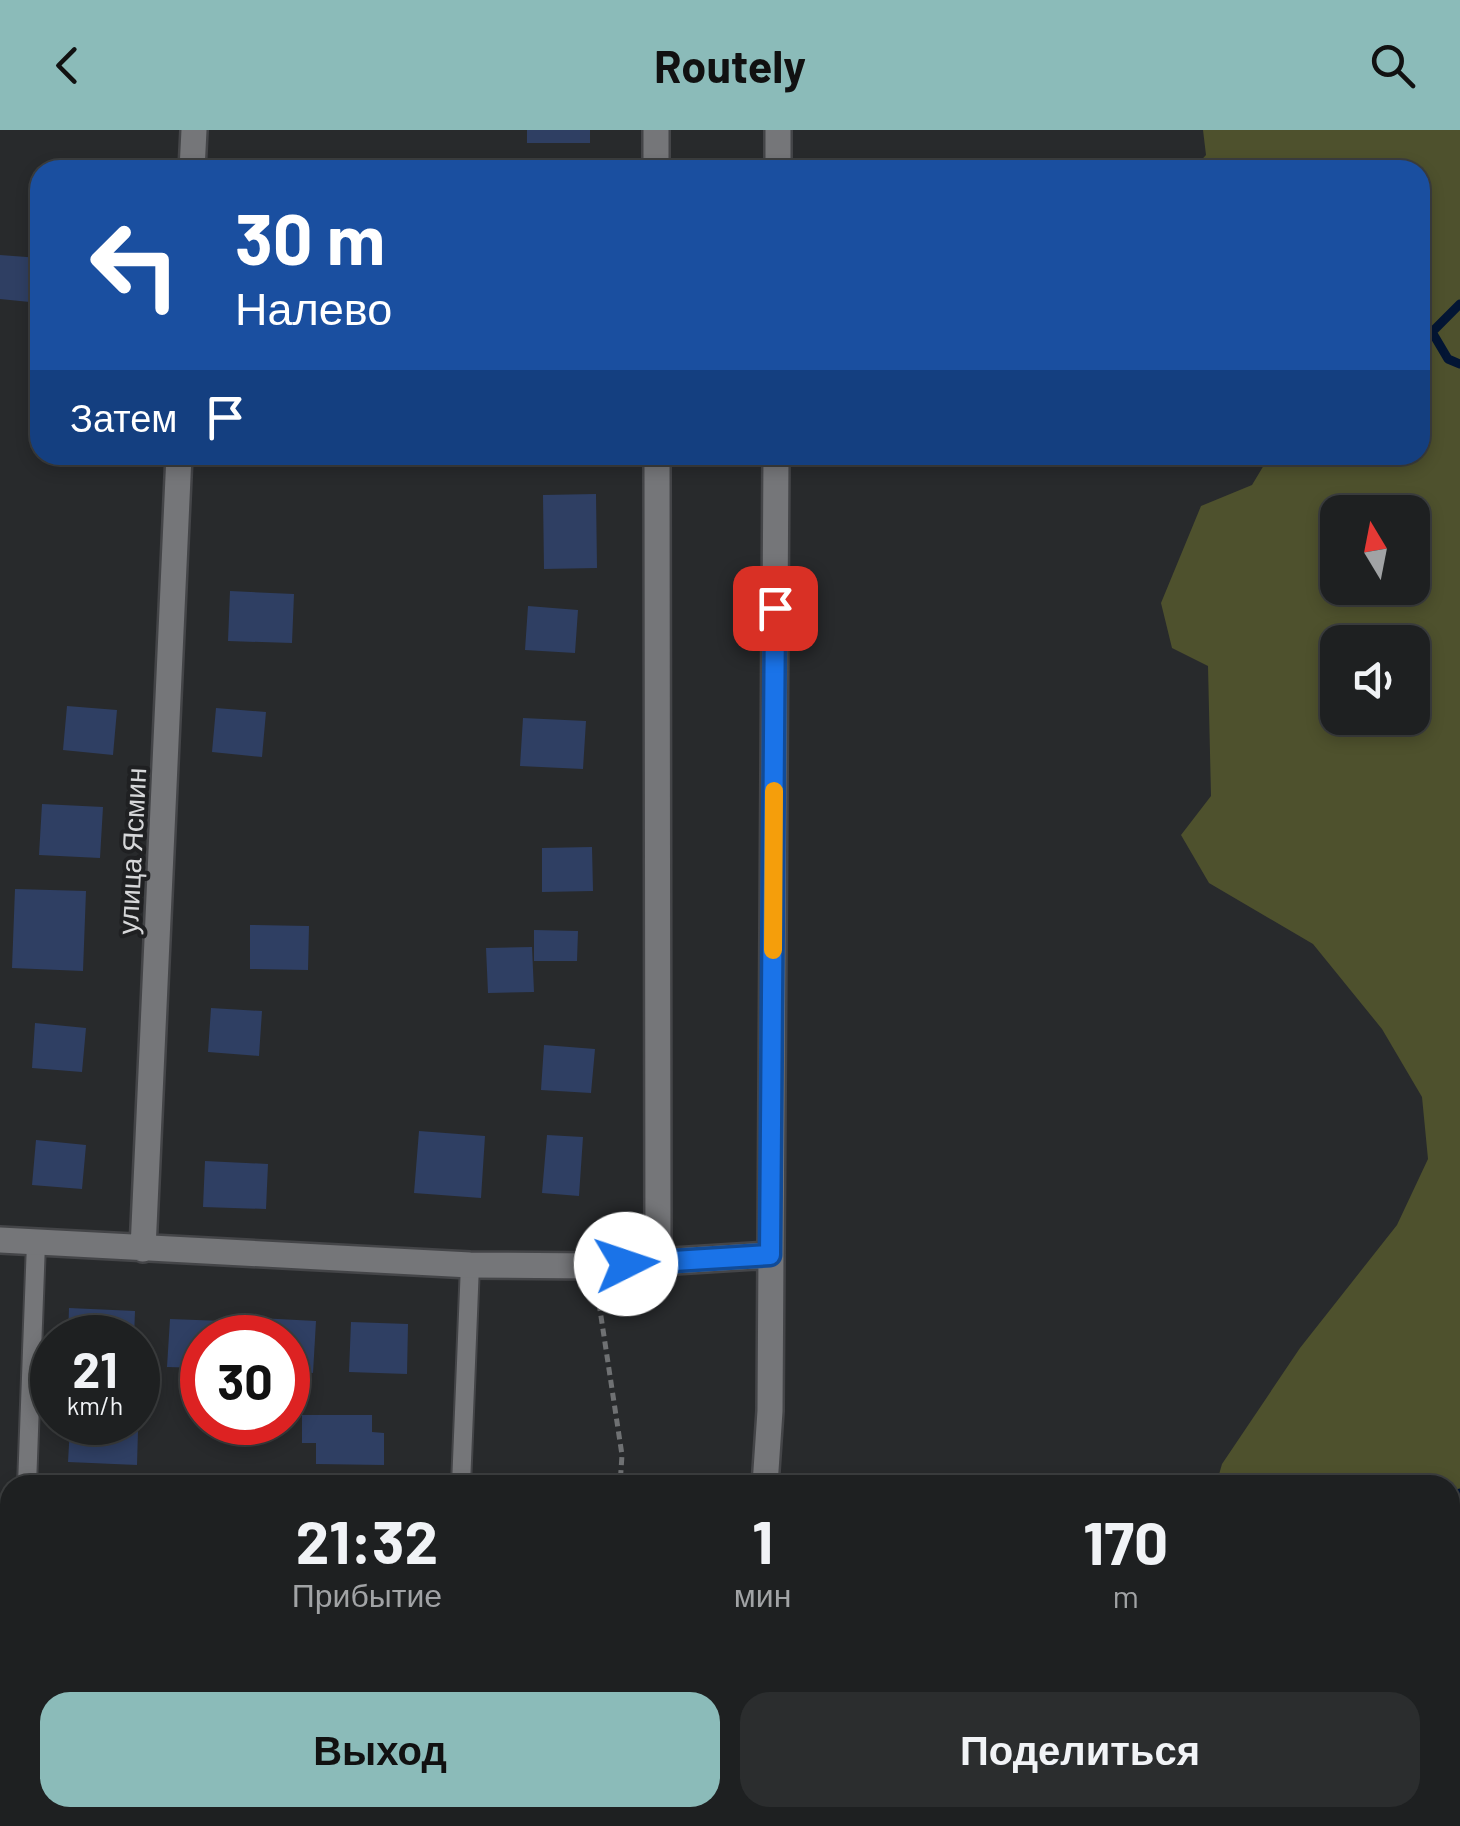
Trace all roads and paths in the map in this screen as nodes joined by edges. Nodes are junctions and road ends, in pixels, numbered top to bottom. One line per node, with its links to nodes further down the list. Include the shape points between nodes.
1 (194, 130): 4 (street)
2 (656, 130): 5 (street)
3 (778, 130): 6 (street)
4 (192, 160)
5 (656, 160)
6 (778, 160)
7 (180, 465): 12 (street, улица Ясмин)
8 (657, 465): 14 (street)
9 (776, 465): 13 (street)
10 (0, 1240): 11 (street)
11 (36, 1243): 12 (street); 17 (lane)
12 (143, 1249): 15 (street)
13 (770, 1255): 14 (street); 20 (street)
14 (658, 1261): 16 (street)
15 (470, 1265): 16 (street); 18 (lane)
16 (594, 1266): 19 (path)
17 (27, 1475)
18 (461, 1475)
19 (621, 1475)
20 (766, 1475)

